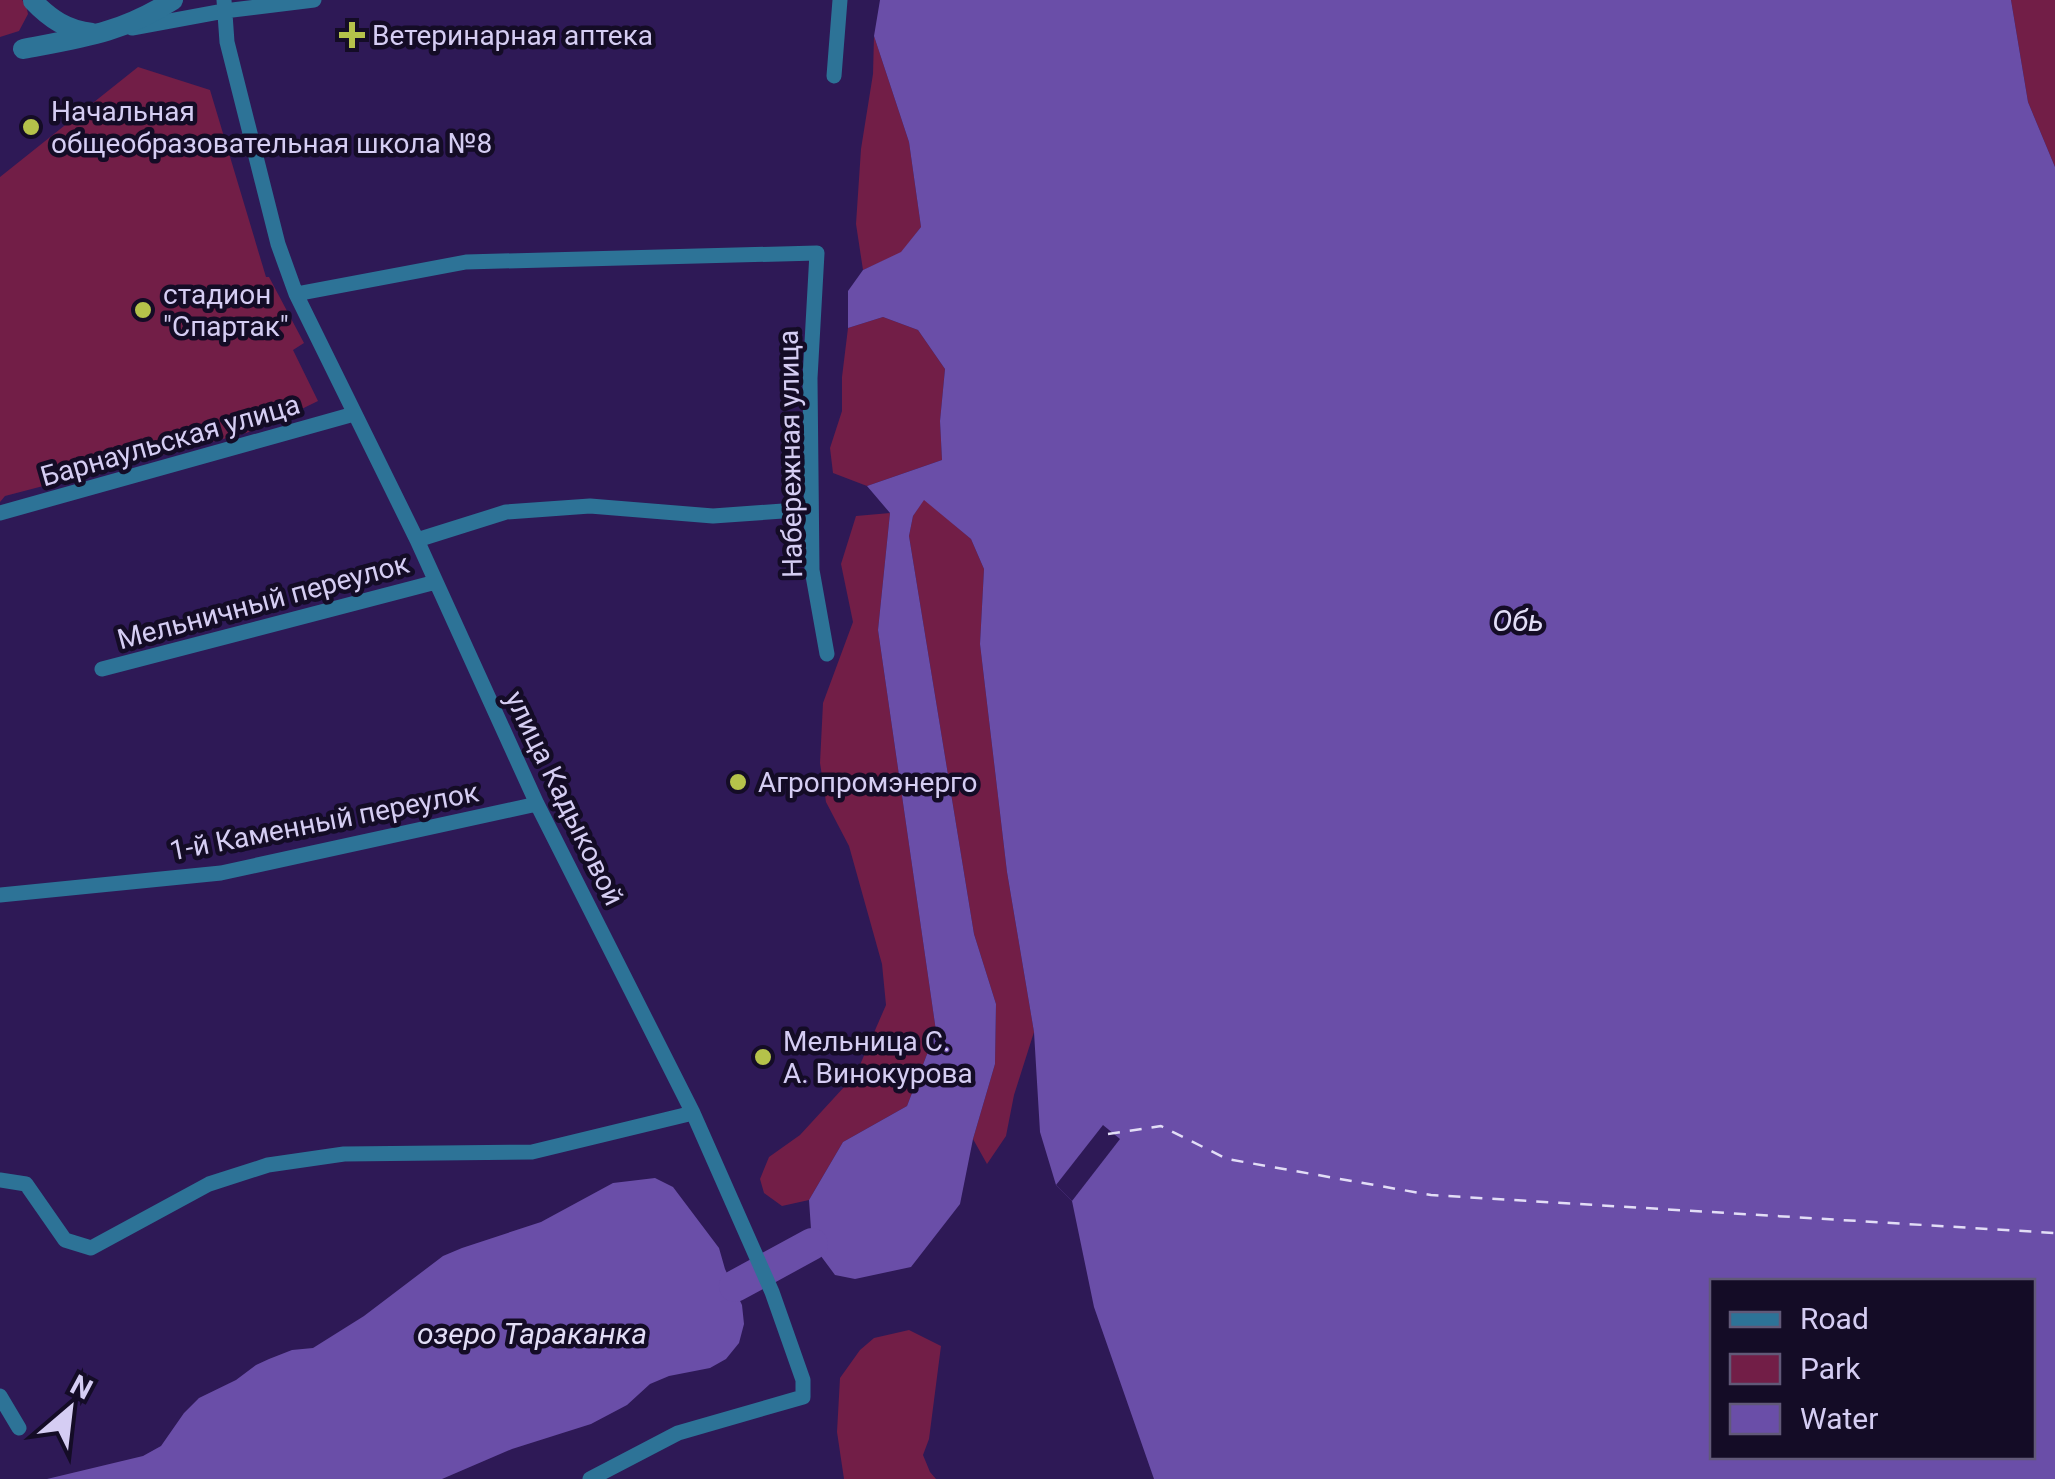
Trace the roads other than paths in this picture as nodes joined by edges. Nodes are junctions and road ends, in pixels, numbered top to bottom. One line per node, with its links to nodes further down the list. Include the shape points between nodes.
1 (173, 0): 6 (street)
2 (314, 0): 5 (street)
3 (840, 0): 9 (street)
4 (32, 1): 6 (street, via 77,31); 7 (street, via 44,27)
5 (224, 6): 6 (street); 10 (street, улица Кадыковой, via 227,42)
6 (109, 32): 7 (street)
7 (23, 50): 8 (street)
8 (0, 54)
9 (834, 76)
10 (296, 294): 11 (street, улица Кадыковой); 12 (street, Набережная улица, via 466,262 816,254)
11 (354, 414): 13 (street, Барнаульская улица); 14 (street, улица Кадыковой)
12 (811, 509): 14 (street, Мельничный переулок, via 713,516 590,506 506,512); 16 (street, Набережная улица, via 812,570)
13 (0, 513)
14 (417, 540): 15 (street, улица Кадыковой)
15 (436, 582): 17 (street, Мельничный переулок); 18 (street, улица Кадыковой)
16 (827, 654)
17 (102, 669)
18 (537, 804): 19 (street, 1-й Каменный переулок, via 221,873); 20 (street, улица Кадыковой)
19 (0, 896)
20 (693, 1113): 21 (street, via 532,1152 344,1154 268,1165 209,1184 90,1248 65,1240 26,1184); 24 (street, улица Кадыковой, via 772,1292 803,1397 678,1433)
21 (0, 1180)
22 (0, 1396): 23 (street)
23 (19, 1428)
24 (590, 1479)

